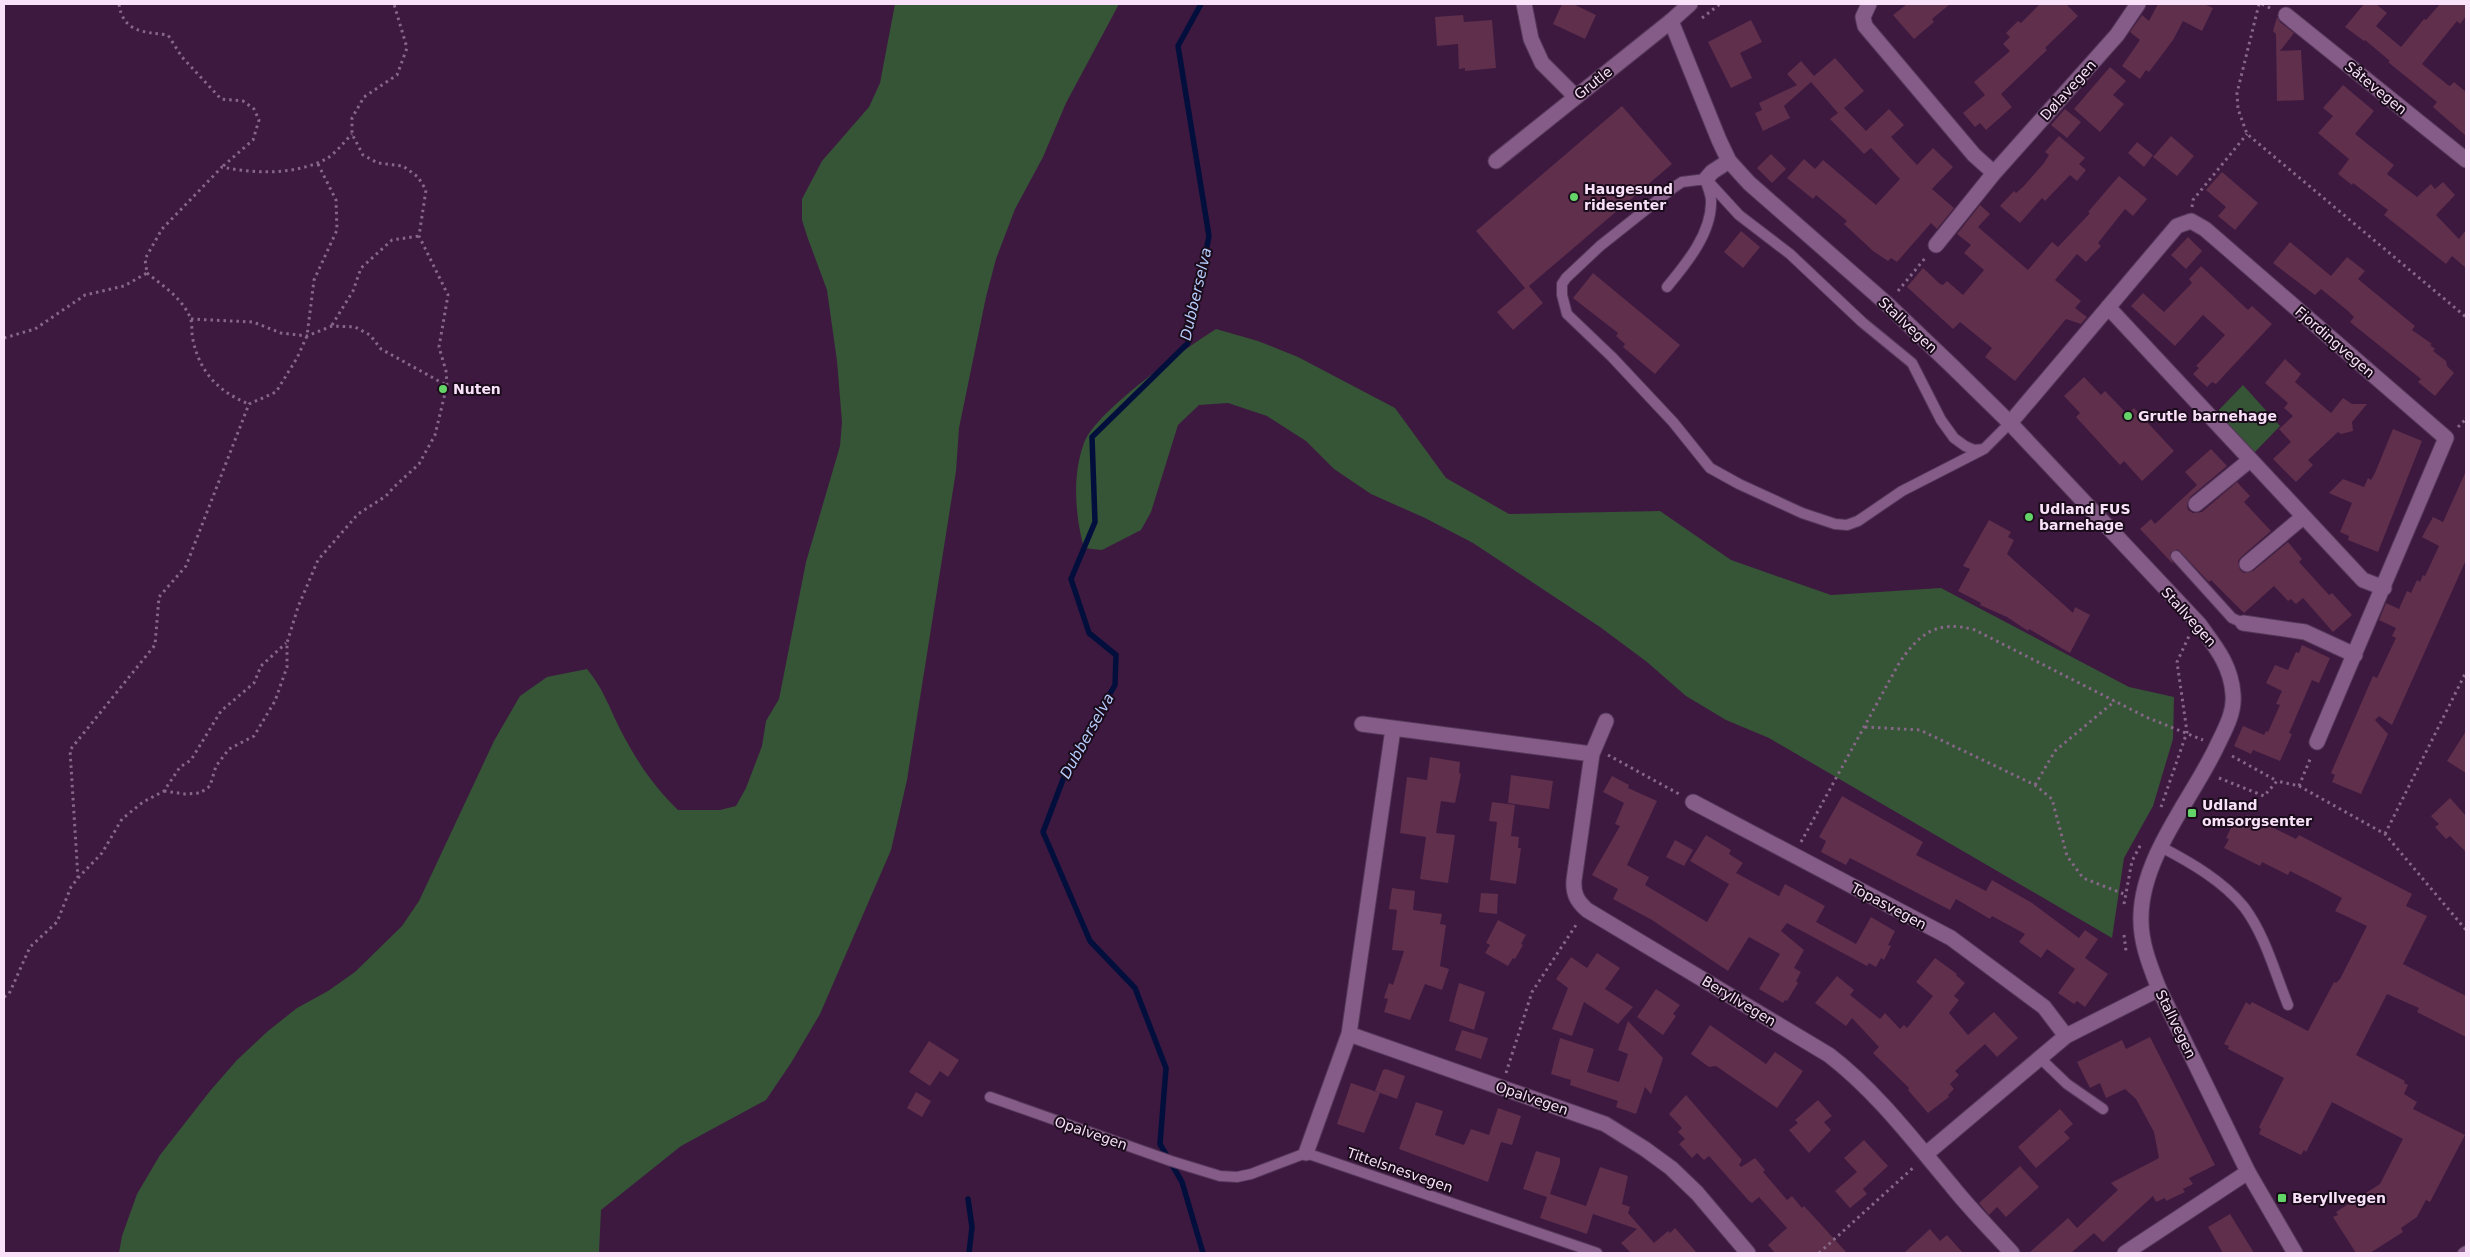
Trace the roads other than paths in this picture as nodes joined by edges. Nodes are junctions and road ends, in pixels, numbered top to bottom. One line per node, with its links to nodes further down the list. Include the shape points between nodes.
1 (1524, 4): 7 (street, via 1531,39 1542,63)
2 (1690, 4): 6 (street, Grutle)
3 (1869, 4): 11 (street, via 1863,17 1865,26 1974,155)
4 (2138, 4): 11 (street, Dølavegen, via 2117,34)
5 (2286, 16): 8 (street, Såtevegen)
6 (1671, 21): 7 (street, Grutle); 10 (street, Stallvegen)
7 (1576, 97): 9 (street, Grutle)
8 (2466, 160)
9 (1496, 161)
10 (1729, 161): 12 (street); 16 (street, Stallvegen, via 1749,183 1887,304)
11 (1994, 173): 13 (street, Dølavegen)
12 (1706, 179): 14 (lane, via 1711,200 1710,219 1682,269); 17 (lane, via 1739,215 1790,254 1912,363 1941,420 1954,438 1965,446); 17 (lane, via 1682,182 1642,211 1566,278 1562,284 1562,295 1567,314 1673,422 1710,468 1802,513 1847,525 1902,491)
13 (1936, 245)
14 (1667, 287)
15 (2108, 308): 16 (street); 18 (street); 23 (street, Fjordingvegen, via 2177,226 2191,221 2205,229 2446,438)
16 (2010, 423): 17 (lane); 32 (street, Stallvegen, via 2199,624 2223,656 2231,678 2234,696 2230,719 2204,773)
17 (1984, 450)
18 (2250, 460): 19 (street); 20 (street)
19 (2196, 504)
20 (2303, 517): 22 (street); 23 (street, via 2362,580)
21 (2176, 556): 24 (lane, via 2232,618)
22 (2247, 564)
23 (2384, 588): 25 (street, Fjordingvegen)
24 (2242, 623): 25 (street, via 2306,632)
25 (2355, 655): 29 (street, Fjordingvegen)
26 (1606, 721): 30 (street, Beryllvegen)
27 (1362, 724): 28 (street)
28 (1393, 729): 30 (street); 35 (street)
29 (2317, 742)
30 (1592, 754): 41 (street, Beryllvegen, via 1574,893 1587,910 1829,1055 1847,1069)
31 (1692, 802): 36 (street, Topasvegen, via 1950,938 2044,1007)
32 (2161, 847): 33 (street, Stallvegen, via 2150,871 2140,916 2147,960); 34 (lane, via 2192,863 2244,908 2263,942)
33 (2159, 990): 36 (street); 42 (street, Stallvegen)
34 (2288, 1005)
35 (1349, 1034): 40 (street); 44 (street, Opalvegen, via 1606,1124 1671,1168)
36 (2066, 1036): 37 (street)
37 (2040, 1058): 39 (lane, via 2061,1079); 41 (street)
38 (990, 1097): 40 (lane, Opalvegen, via 1220,1176 1251,1174)
39 (2103, 1110)
40 (1306, 1153): 43 (lane, Tittelsnesvegen)
41 (1926, 1154): 45 (street, Beryllvegen)
42 (2248, 1172): 46 (street); 47 (street, Stallvegen)
43 (1597, 1253)
44 (1748, 1253)
45 (2012, 1253)
46 (2125, 1253)
47 (2295, 1253)

